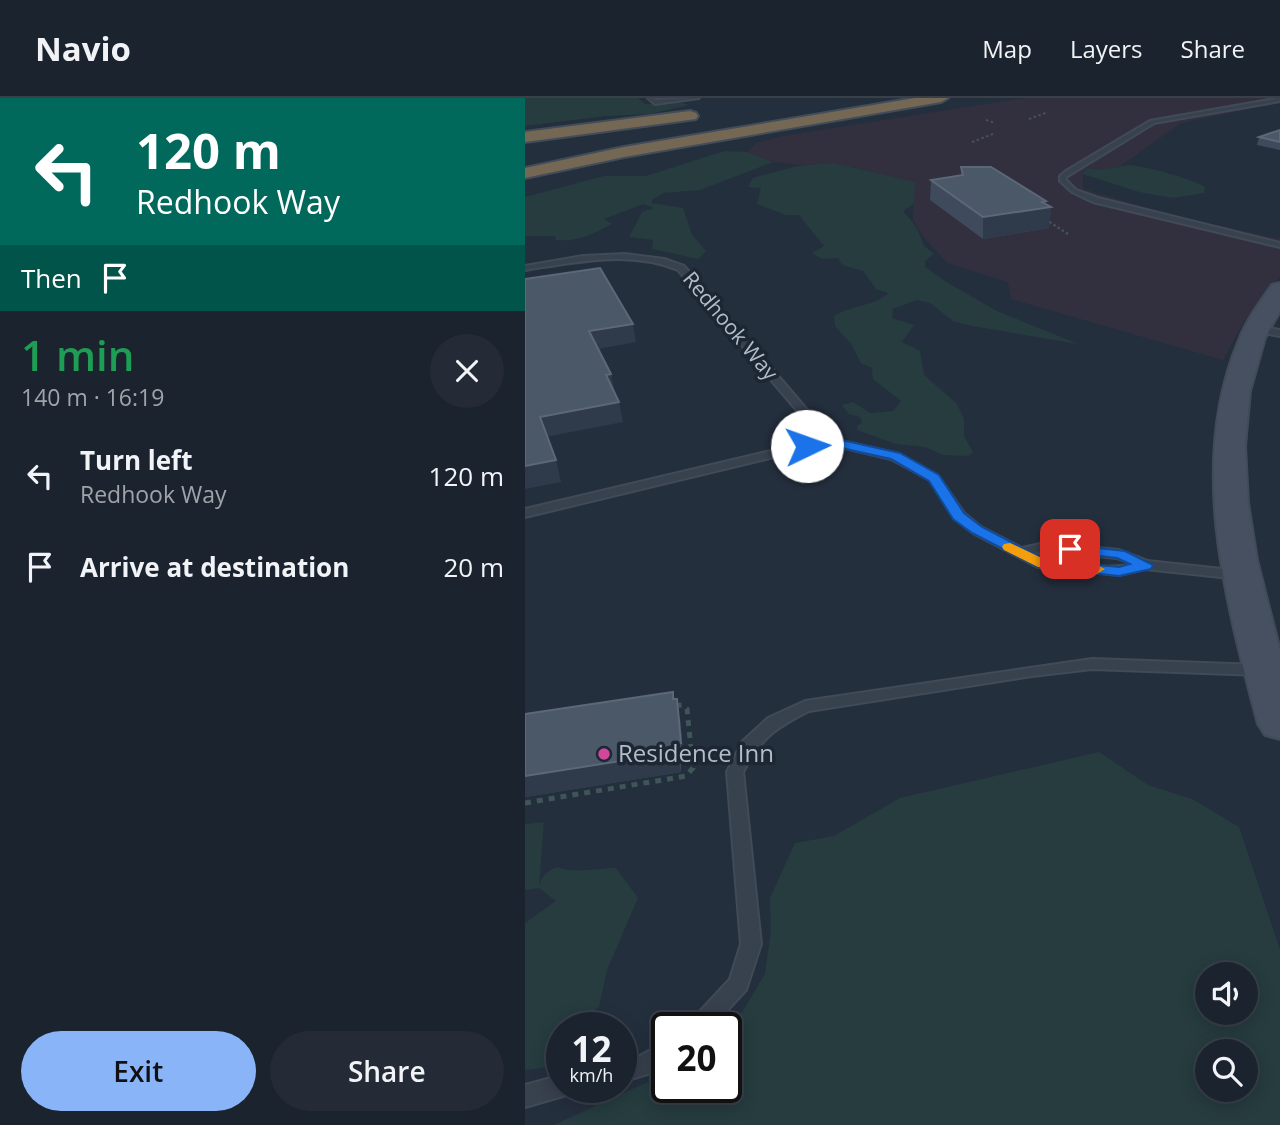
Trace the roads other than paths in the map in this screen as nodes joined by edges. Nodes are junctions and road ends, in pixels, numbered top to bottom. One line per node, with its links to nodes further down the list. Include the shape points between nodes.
1 (651, 98): 2 (lane, via 655,102)
2 (696, 98)
3 (854, 98): 6 (highway)
4 (940, 98): 9 (highway); 10 (highway)
5 (1280, 99): 11 (lane, via 1151,122 1063,176 1074,191 1096,200)
6 (764, 111)
7 (525, 137): 8 (highway, via 702,118)
8 (525, 148)
9 (525, 162)
10 (525, 173)
11 (1280, 245)
12 (525, 268): 15 (lane, Redhook Way, via 622,257 659,259 681,268)
13 (1280, 290): 14 (street)
14 (1267, 331): 17 (street, via 1245,349 1235,387 1232,499)
15 (828, 441): 16 (lane); 17 (lane, via 895,456 934,478 958,516 1043,564 1119,571 1145,565)
16 (525, 513)
17 (1242, 575): 18 (street)
18 (1265, 671): 19 (street); 20 (lane, via 1091,664 805,706 774,722 749,745 735,772 751,944 739,984)
19 (1280, 724)
20 (713, 1012)
21 (546, 1090): 22 (lane)
22 (525, 1096)

